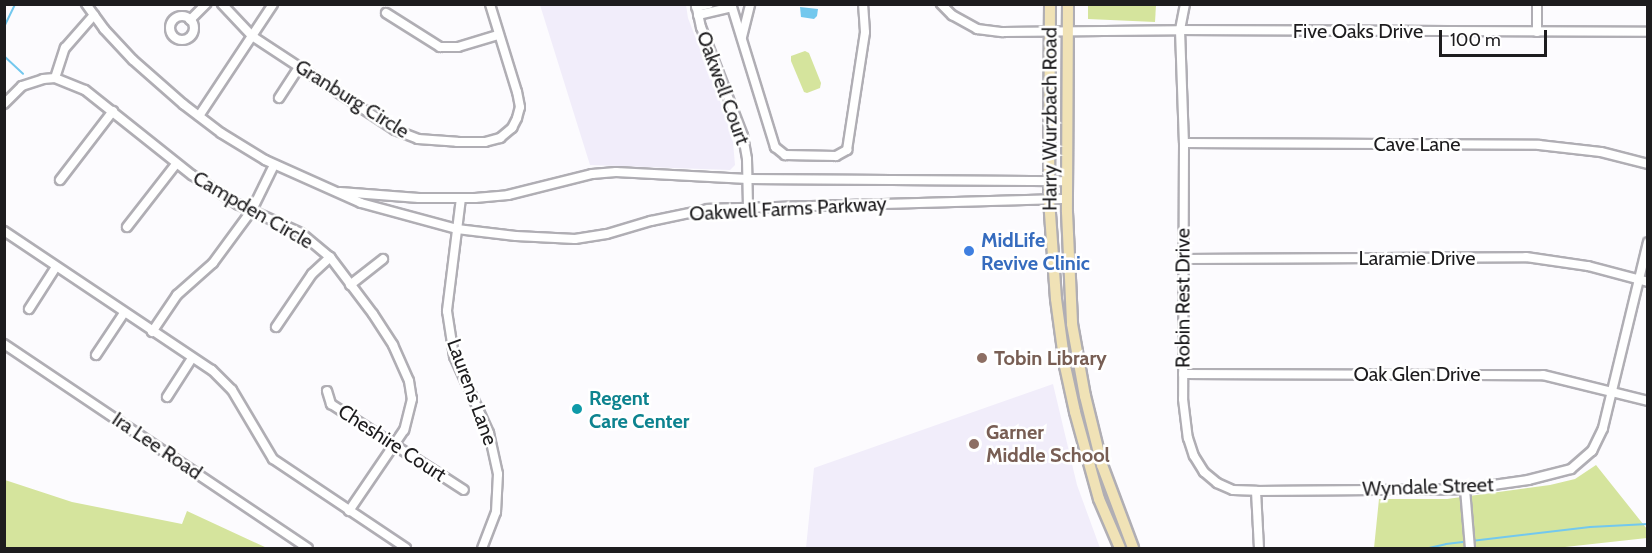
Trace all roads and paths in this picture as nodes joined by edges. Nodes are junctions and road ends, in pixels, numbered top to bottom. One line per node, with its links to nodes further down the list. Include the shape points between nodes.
1 (86, 4): 17 (street, Oakwell Farms Parkway)
2 (206, 4): 18 (street)
3 (222, 4): 25 (street, Granburg Circle)
4 (273, 4): 25 (street)
5 (490, 4): 24 (street, Granburg Circle)
6 (709, 4): 15 (street)
7 (750, 4): 26 (street)
8 (863, 4): 26 (street, via 865,32 847,150 836,156 785,155 775,147)
9 (941, 4): 20 (street, Five Oaks Drive, via 977,29)
10 (1050, 4): 20 (main road, Harry Wurzbach Road)
11 (1068, 4): 21 (main road, Harry Wurzbach Road)
12 (1185, 4): 19 (street, Robin Rest Drive)
13 (1537, 4): 22 (street)
14 (731, 6): 15 (street); 26 (street)
15 (697, 9): 37 (street, Oakwell Court, via 743,136)
16 (386, 12): 24 (street, via 440,47 459,47)
17 (94, 15): 28 (street, via 65,48); 32 (street, Oakwell Farms Parkway, via 134,61)
18 (190, 20)
19 (1180, 30): 21 (street, Five Oaks Drive); 22 (street, Five Oaks Drive); 33 (street, Robin Rest Drive)
20 (1049, 32): 21 (street, Five Oaks Drive); 39 (main road, Harry Wurzbach Road)
21 (1068, 32): 40 (main road, Harry Wurzbach Road)
22 (1537, 32): 23 (street, Five Oaks Drive)
23 (1647, 33)
24 (498, 35): 27 (street, Granburg Circle, via 520,107 512,128 490,142 406,136)
25 (252, 36): 27 (street, Granburg Circle); 32 (street)
26 (742, 37)
27 (299, 67): 29 (street)
28 (55, 78): 30 (street, via 22,86); 31 (street, Campden Circle, via 85,90)
29 (279, 98)
30 (4, 104)
31 (113, 111): 34 (street, Campden Circle); 38 (street)
32 (199, 116): 36 (street, Oakwell Farms Parkway)
33 (1184, 143): 35 (street, Cave Lane, via 1539,145); 55 (street, Robin Rest Drive)
34 (176, 164): 47 (street, Campden Circle); 49 (street)
35 (1647, 164)
36 (274, 165): 41 (street, Oakwell Farms Parkway); 47 (street)
37 (748, 179): 39 (street, Oakwell Farms Parkway); 43 (street, Oakwell Farms Parkway, via 616,172 592,174 508,195); 46 (street, Oakwell Court)
38 (60, 180)
39 (1049, 181): 40 (street, Oakwell Farms Parkway); 44 (main road, Harry Wurzbach Road)
40 (1067, 181): 45 (main road, Harry Wurzbach Road)
41 (338, 192): 42 (street, Oakwell Farms Parkway); 48 (street, Oakwell Farms Parkway)
42 (393, 197): 43 (street, Oakwell Farms Parkway); 48 (street)
43 (461, 198): 50 (street, Laurens Lane)
44 (1049, 199): 45 (street, Oakwell Farms Parkway); 46 (street, Oakwell Farms Parkway); 61 (main road, Harry Wurzbach Road)
45 (1067, 199): 60 (main road, Harry Wurzbach Road)
46 (748, 207): 50 (street, Oakwell Farms Parkway, via 683,213 575,239)
47 (252, 210): 53 (street, Campden Circle, via 301,233); 67 (street, via 213,263 177,295)
48 (390, 213): 50 (street, Oakwell Farms Parkway)
49 (127, 227)
50 (457, 229): 85 (street, Laurens Lane, via 447,295 450,340 489,433 498,476 496,512)
51 (4, 231): 56 (street)
52 (1647, 242): 57 (street, Wyndale Street)
53 (330, 257): 59 (street, Campden Circle); 66 (street, via 312,274)
54 (383, 259): 59 (street)
55 (1184, 259): 57 (street, Laramie Drive, via 1526,258 1588,266); 71 (street, Robin Rest Drive)
56 (56, 267): 62 (street); 63 (street)
57 (1637, 280): 58 (street, Laramie Drive); 73 (street, Wyndale Street)
58 (1647, 282)
59 (350, 285): 78 (street, Campden Circle, via 393,345 410,381 411,412)
60 (1070, 298): 61 (street); 64 (main road, Harry Wurzbach Road)
61 (1056, 299): 65 (main road, Harry Wurzbach Road)
62 (29, 309)
63 (124, 313): 67 (street); 69 (street)
64 (1072, 324): 65 (street); 76 (main road, Harry Wurzbach Road)
65 (1060, 326): 77 (main road, Harry Wurzbach Road)
66 (276, 327)
67 (152, 332): 70 (street)
68 (4, 344): 83 (street, Ira Lee Road)
69 (96, 355)
70 (192, 358): 74 (street); 82 (street, via 213,370 232,390 273,459)
71 (1183, 374): 73 (street, Oak Glen Drive, via 1542,375); 81 (street, Robin Rest Drive, via 1184,415 1198,464 1209,478 1225,487)
72 (327, 391): 78 (street, Cheshire Court, via 332,404)
73 (1611, 393): 75 (street, Oak Glen Drive); 79 (street, Wyndale Street, via 1598,439 1582,461 1552,476)
74 (167, 397)
75 (1647, 401)
76 (1094, 433): 77 (street); 87 (main road, Harry Wurzbach Road)
77 (1082, 437): 86 (main road, Harry Wurzbach Road, via 1099,499)
78 (394, 444): 80 (street, Cheshire Court); 82 (street, Campden Circle)
79 (1465, 489): 81 (street, Wyndale Street); 89 (street)
80 (464, 490)
81 (1256, 491): 88 (street)
82 (349, 512): 84 (street)
83 (308, 549)
84 (406, 549)
85 (482, 549)
86 (1120, 549)
87 (1133, 549)
88 (1259, 549)
89 (1470, 549)

